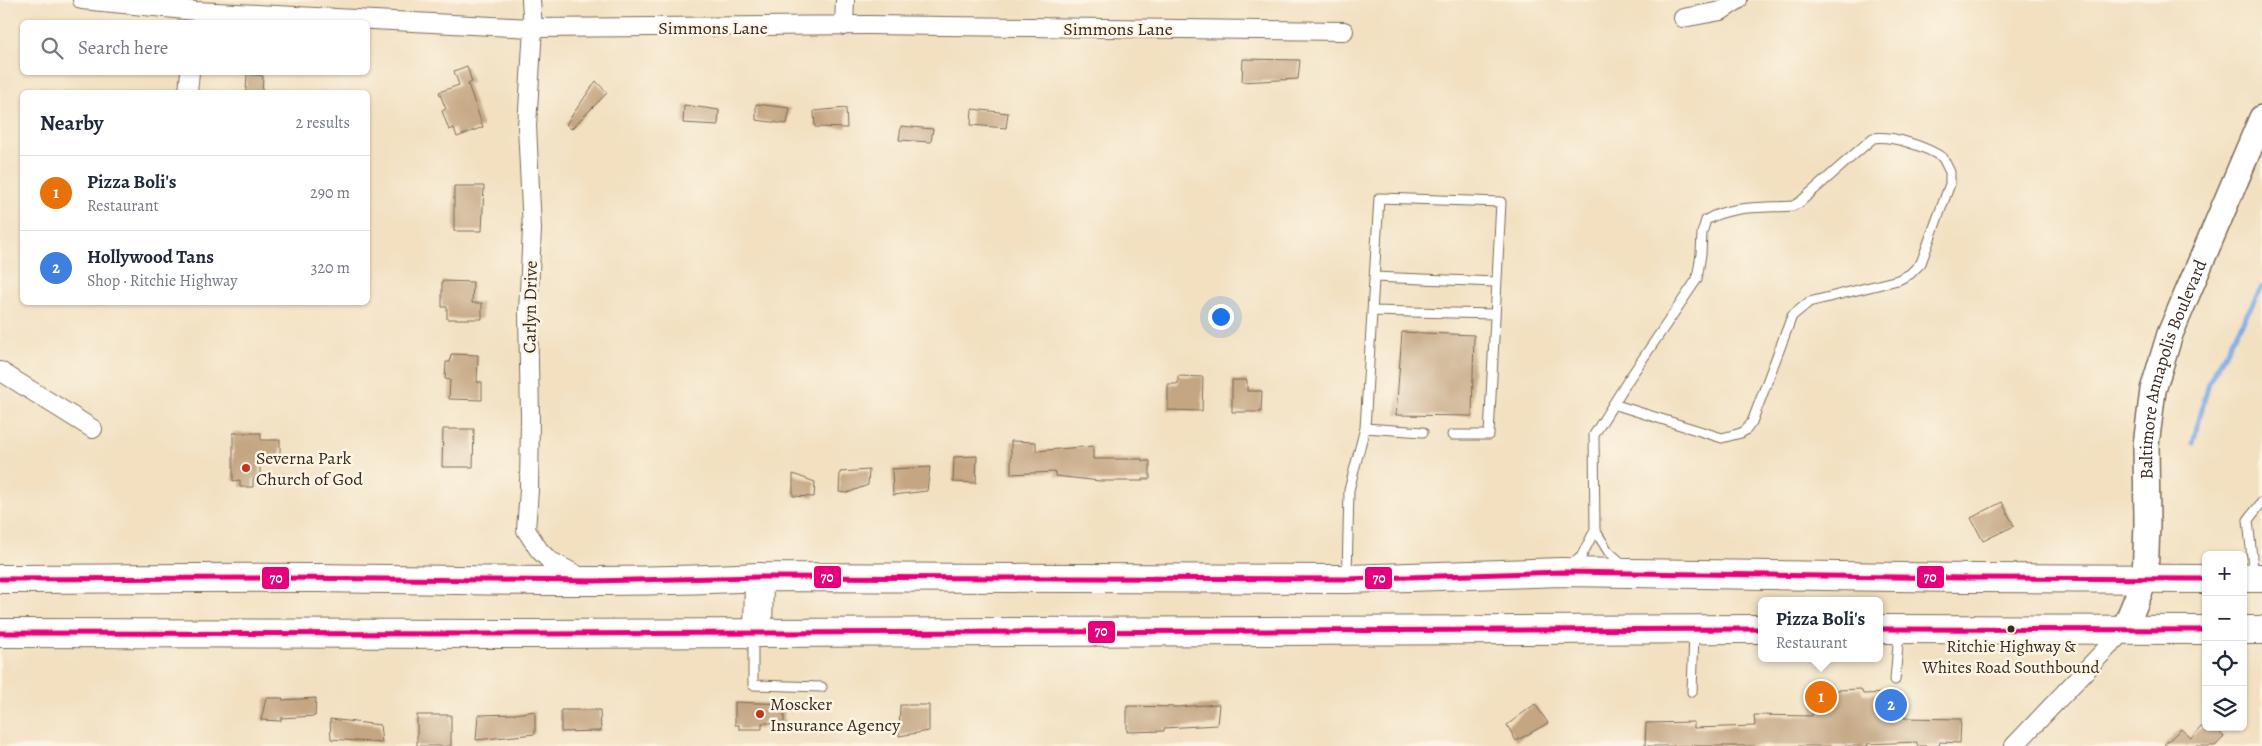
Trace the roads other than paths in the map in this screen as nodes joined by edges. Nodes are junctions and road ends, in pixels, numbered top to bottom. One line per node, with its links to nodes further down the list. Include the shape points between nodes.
1 (82, 0): 5 (street, Simmons Lane)
2 (531, 0): 10 (street, Carlyn Drive)
3 (845, 0): 9 (street)
4 (1738, 0): 6 (street, via 1721,11)
5 (195, 17): 7 (street, Simmons Lane)
6 (1684, 18)
7 (287, 20)
8 (370, 23): 10 (street, Simmons Lane)
9 (844, 26): 10 (street, Simmons Lane); 11 (street, Simmons Lane)
10 (533, 28): 35 (street, Carlyn Drive, via 527,126 532,229 526,530 549,560)
11 (1344, 31)
12 (190, 75): 13 (street)
13 (188, 90)
14 (2262, 118): 33 (main road, Baltimore Annapolis Boulevard, via 2170,334 2153,390 2146,446)
15 (1374, 277): 16 (lane); 16 (lane, via 1379,198 1501,202); 17 (lane)
16 (1496, 278): 18 (lane)
17 (1372, 310): 18 (lane); 21 (lane)
18 (1494, 314): 24 (lane, via 1489,435)
19 (0, 371): 22 (street)
20 (1613, 404): 20 (lane, via 1697,279 1706,220 1718,213 1793,206 1873,138 1884,136 1943,158 1950,172 1950,184 1922,263 1898,280 1809,302 1800,308 1792,316 1765,390 1746,430 1722,438); 26 (lane, via 1594,434)
21 (1365, 428): 23 (lane); 32 (lane, via 1349,490)
22 (93, 429)
23 (1423, 432)
24 (1452, 434)
25 (2262, 502): 30 (lane, via 2248,520)
26 (1595, 530): 27 (lane, via 1581,557); 28 (lane, via 1608,552)
27 (1561, 572): 28 (highway); 32 (highway)
28 (1634, 574): 33 (highway)
29 (758, 578): 32 (highway); 35 (highway); 44 (highway)
30 (2253, 578)
31 (0, 579): 35 (highway)
32 (1347, 579)
33 (2145, 579): 34 (highway); 39 (main road, Baltimore Annapolis Boulevard)
34 (2202, 579)
35 (590, 581)
36 (1694, 629): 37 (highway); 44 (highway); 47 (lane)
37 (1758, 630)
38 (1890, 630): 39 (highway); 45 (lane)
39 (2124, 630): 40 (highway); 48 (street)
40 (2202, 630)
41 (2247, 630): 42 (highway)
42 (2262, 630)
43 (0, 633): 44 (highway)
44 (756, 633): 46 (lane, via 753,685)
45 (1895, 680)
46 (822, 687)
47 (1692, 692)
48 (2014, 746)

